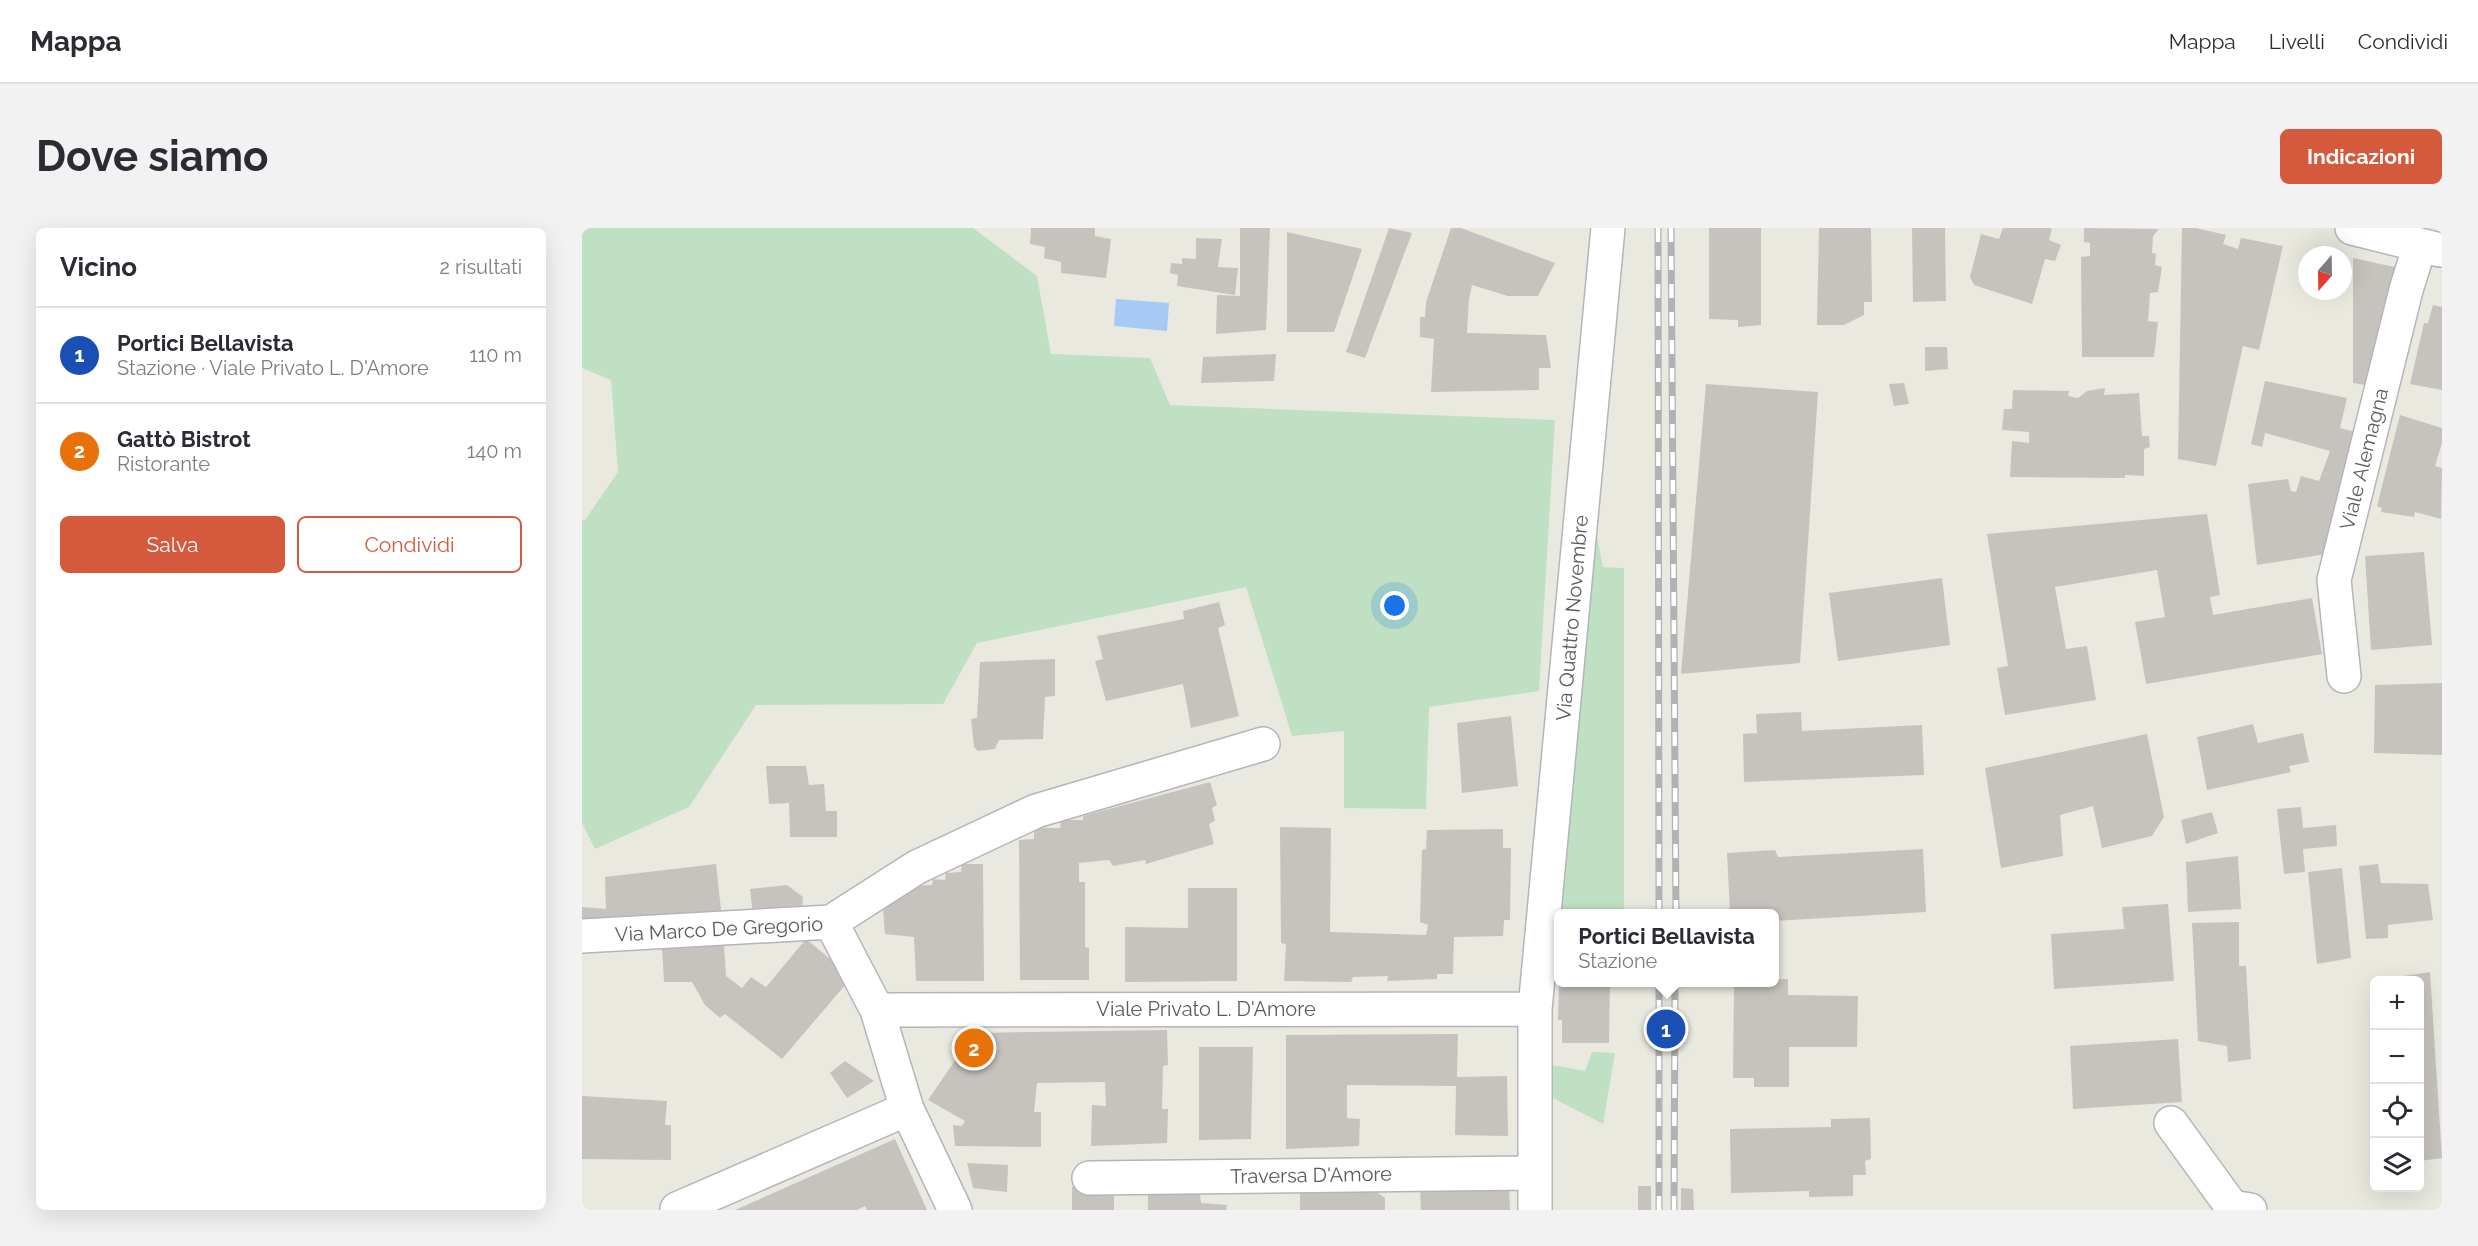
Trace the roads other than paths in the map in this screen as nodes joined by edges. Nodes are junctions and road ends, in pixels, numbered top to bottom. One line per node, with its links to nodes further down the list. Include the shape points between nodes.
1 (1608, 228): 8 (street, Via Quattro Novembre)
2 (2352, 228): 3 (street)
3 (2431, 248): 4 (street, Viale Alemagna, via 2406,290 2334,580)
4 (2344, 676)
5 (1263, 744): 6 (street, via 1036,812 917,867)
6 (831, 922): 7 (street, Via Marco De Gregorio); 9 (street, Via Marco De Gregorio)
7 (582, 936)
8 (1535, 1009): 9 (street, Viale Privato L. D'Amore); 12 (street, Via Quattro Novembre)
9 (877, 1010): 10 (street, Via Marco De Gregorio)
10 (907, 1109): 14 (street); 15 (street, Via Marco De Gregorio)
11 (2171, 1123): 17 (street, via 2232,1207)
12 (1533, 1173): 13 (street, Traversa D'Amore); 16 (street)
13 (1089, 1178)
14 (677, 1209)
15 (955, 1210)
16 (1535, 1210)
17 (2250, 1210)

